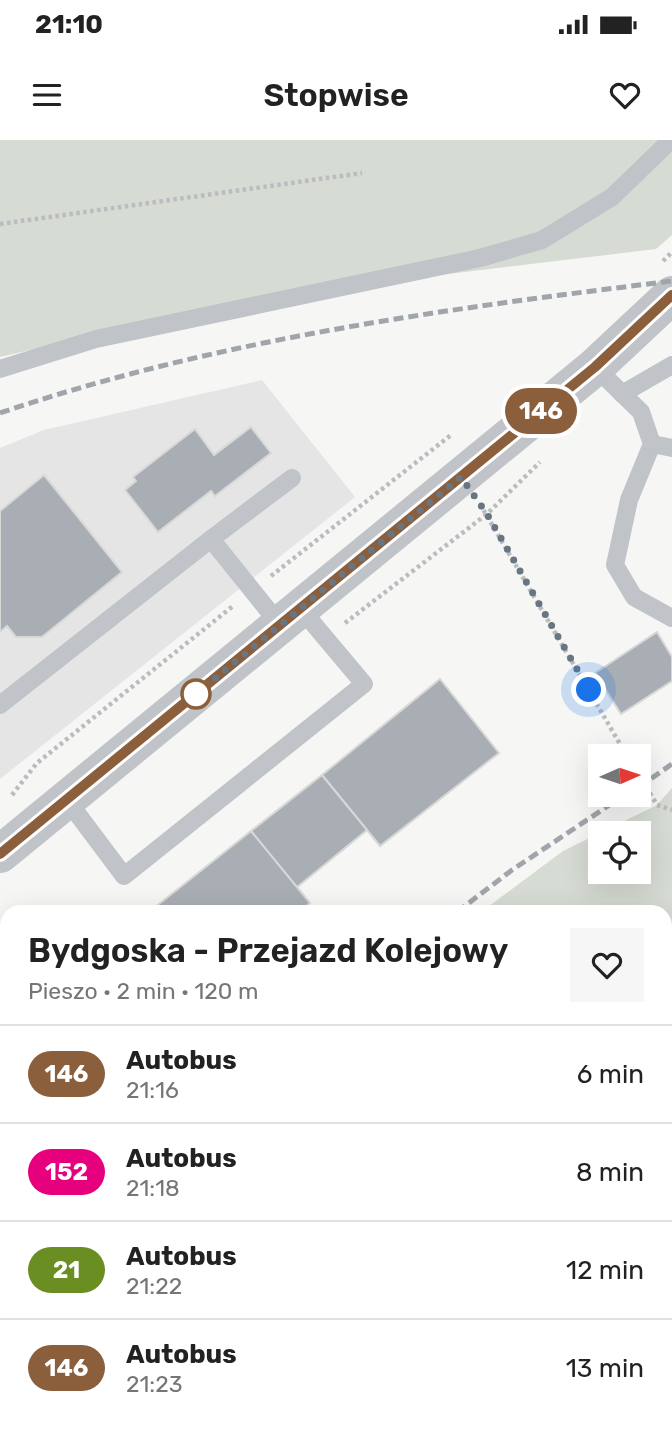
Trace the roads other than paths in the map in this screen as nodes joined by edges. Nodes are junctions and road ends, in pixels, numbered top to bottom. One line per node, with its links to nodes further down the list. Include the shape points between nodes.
1 (671, 140): 5 (lane, via 612,197 542,240 480,258 96,339)
2 (663, 282): 4 (street)
3 (672, 365): 6 (lane)
4 (595, 367): 6 (lane); 11 (street)
5 (0, 369)
6 (622, 394): 7 (lane, via 641,412)
7 (652, 443): 8 (lane); 12 (lane, via 629,500 615,565 634,597)
8 (672, 448)
9 (292, 478): 10 (lane)
10 (211, 539): 11 (lane, via 252,590); 13 (lane)
11 (290, 617): 14 (street); 14 (lane, via 363,684 124,876)
12 (672, 618)
13 (0, 705)
14 (67, 800): 15 (street)
15 (0, 854)

